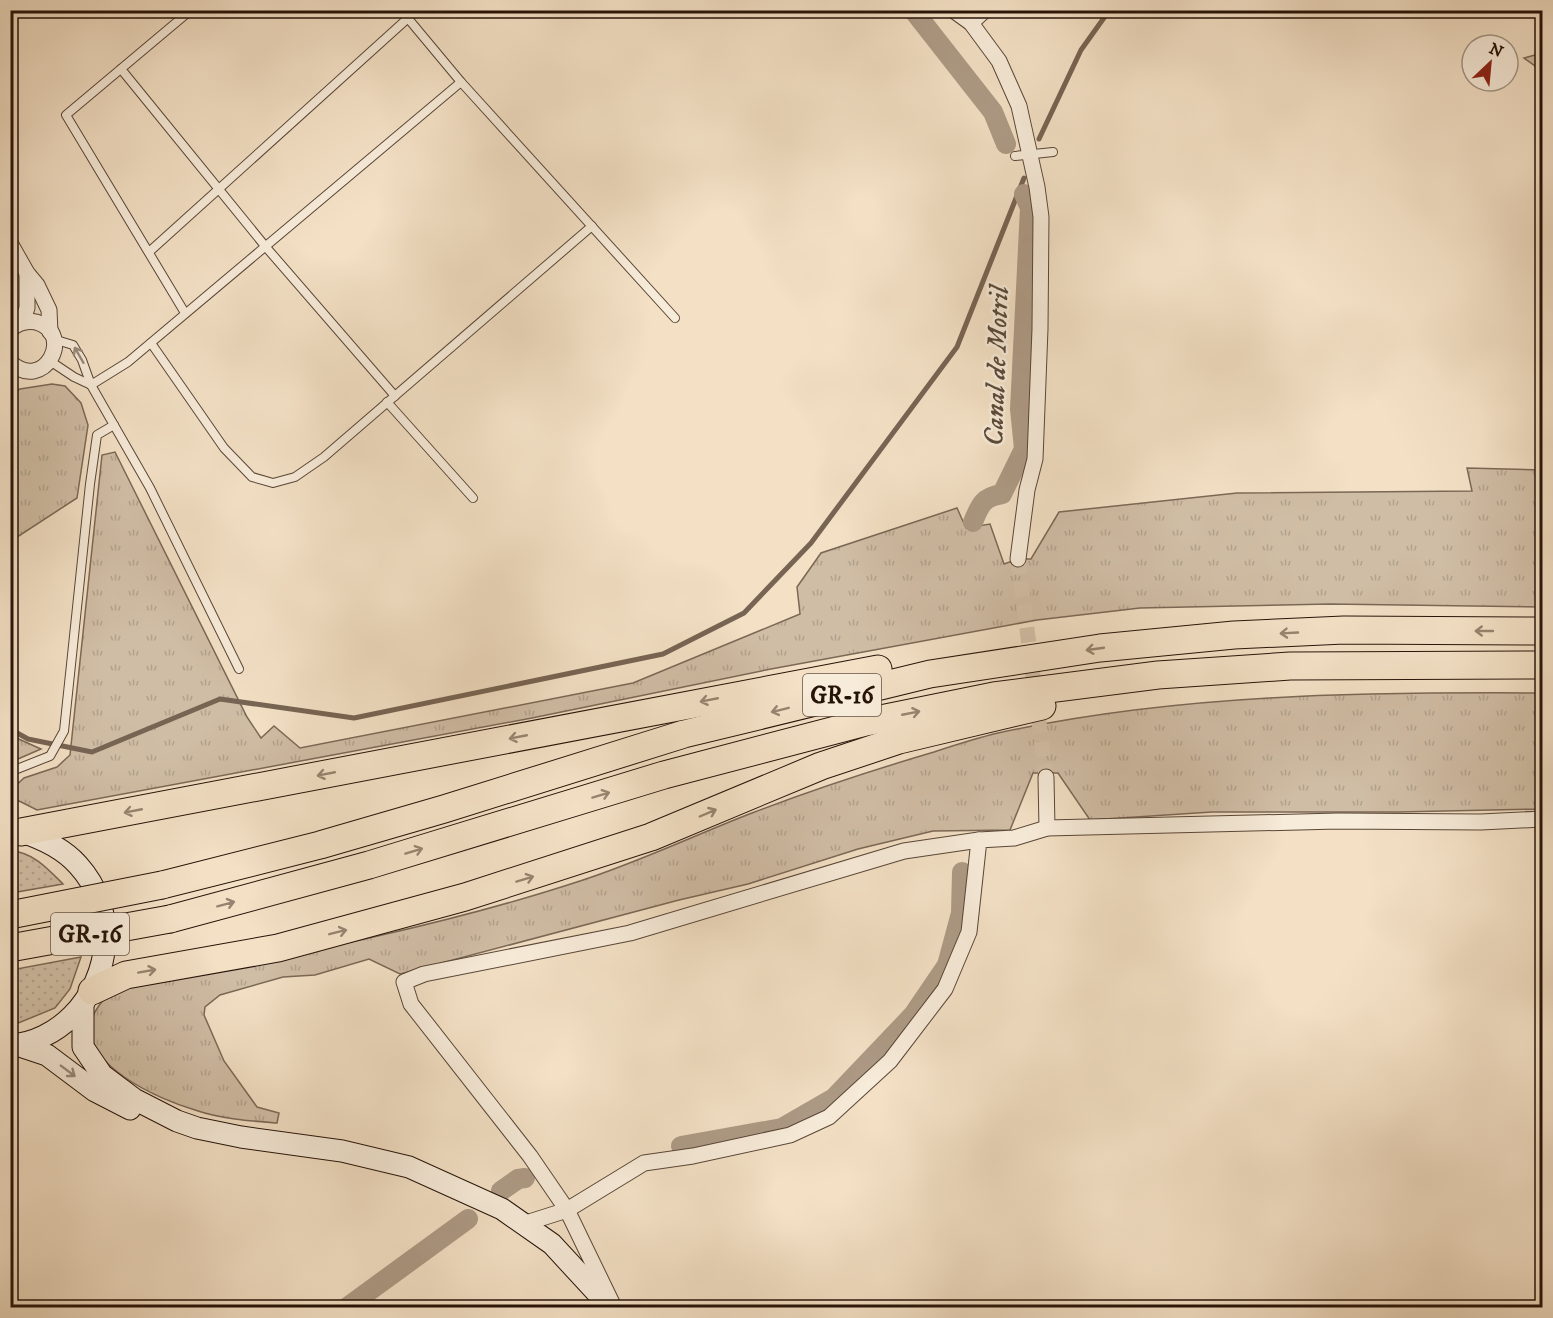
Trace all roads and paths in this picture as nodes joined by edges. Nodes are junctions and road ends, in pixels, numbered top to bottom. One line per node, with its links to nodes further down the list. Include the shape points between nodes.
1 (191, 10): 7 (lane)
2 (400, 10): 5 (lane)
3 (953, 10): 6 (street)
4 (985, 10): 6 (street)
5 (408, 19): 8 (lane); 11 (lane)
6 (971, 23): 10 (street, via 999,61 1019,106)
7 (121, 69): 11 (lane); 15 (lane, via 66,115)
8 (461, 82): 12 (lane); 14 (lane)
9 (1053, 152): 10 (lane)
10 (1023, 155): 29 (street, via 1037,187 1041,217 1040,329 1035,459)
11 (218, 188): 14 (lane); 15 (lane)
12 (592, 226): 18 (lane); 25 (lane)
13 (10, 243): 16 (street)
14 (266, 246): 17 (lane); 25 (lane)
15 (149, 252): 17 (lane)
16 (27, 273): 19 (street, via 27,308); 20 (street, via 49,310)
17 (186, 313): 21 (lane)
18 (675, 318)
19 (16, 326): 20 (street, via 38,323)
20 (52, 335): 22 (street, via 55,347); 24 (lane, one-way to 20, via 73,345)
21 (151, 343): 24 (lane); 26 (lane, via 224,448 252,477 273,483 295,477 324,457)
22 (50, 361): 23 (street, via 37,370); 24 (lane)
23 (12, 368)
24 (91, 385): 27 (lane)
25 (395, 396): 26 (lane)
26 (387, 402): 28 (lane)
27 (114, 425): 33 (lane, via 150,488); 35 (lane, via 97,435 64,731 50,756)
28 (473, 498)
29 (1017, 559)
30 (1542, 631): 31 (highway, GR-16, one-way to 31, via 1344,630 1234,635)
31 (991, 664): 39 (highway, one-way to 39, via 933,659); 41 (highway, GR-16, one-way to 41, bridge, via 930,674 684,734 320,845 162,885)
32 (1542, 666): 34 (highway, GR-16, via 1290,666)
33 (239, 669)
34 (1158, 675): 42 (highway, GR-16, one-way to 34, bridge, via 170,919 369,865 664,775 866,722 994,696); 43 (highway, one-way to 34, via 126,975 278,948 465,897 651,837 821,766 899,740 1046,705 1113,694)
35 (17, 768)
36 (1046, 777): 38 (street)
37 (1542, 819): 38 (street)
38 (1047, 828): 40 (street, via 1014,838)
39 (16, 831): 43 (street, via 52,844 78,866 96,894 105,926 104,960)
40 (979, 840): 46 (street, via 969,932 945,989 890,1061 829,1117 790,1135 644,1163); 46 (street, via 904,851 630,933 424,974 404,982 411,1004 530,1156)
41 (10, 915)
42 (10, 948)
43 (88, 998): 44 (street, via 64,1023 42,1037); 45 (street, via 83,1047 102,1075 134,1099)
44 (14, 1045): 45 (street, one-way to 45, via 47,1055 95,1091 148,1117)
45 (177, 1121): 47 (street, via 241,1137 342,1151 409,1167 502,1209)
46 (567, 1210): 47 (street); 48 (street)
47 (523, 1224): 48 (street, via 552,1244)
48 (613, 1308)

